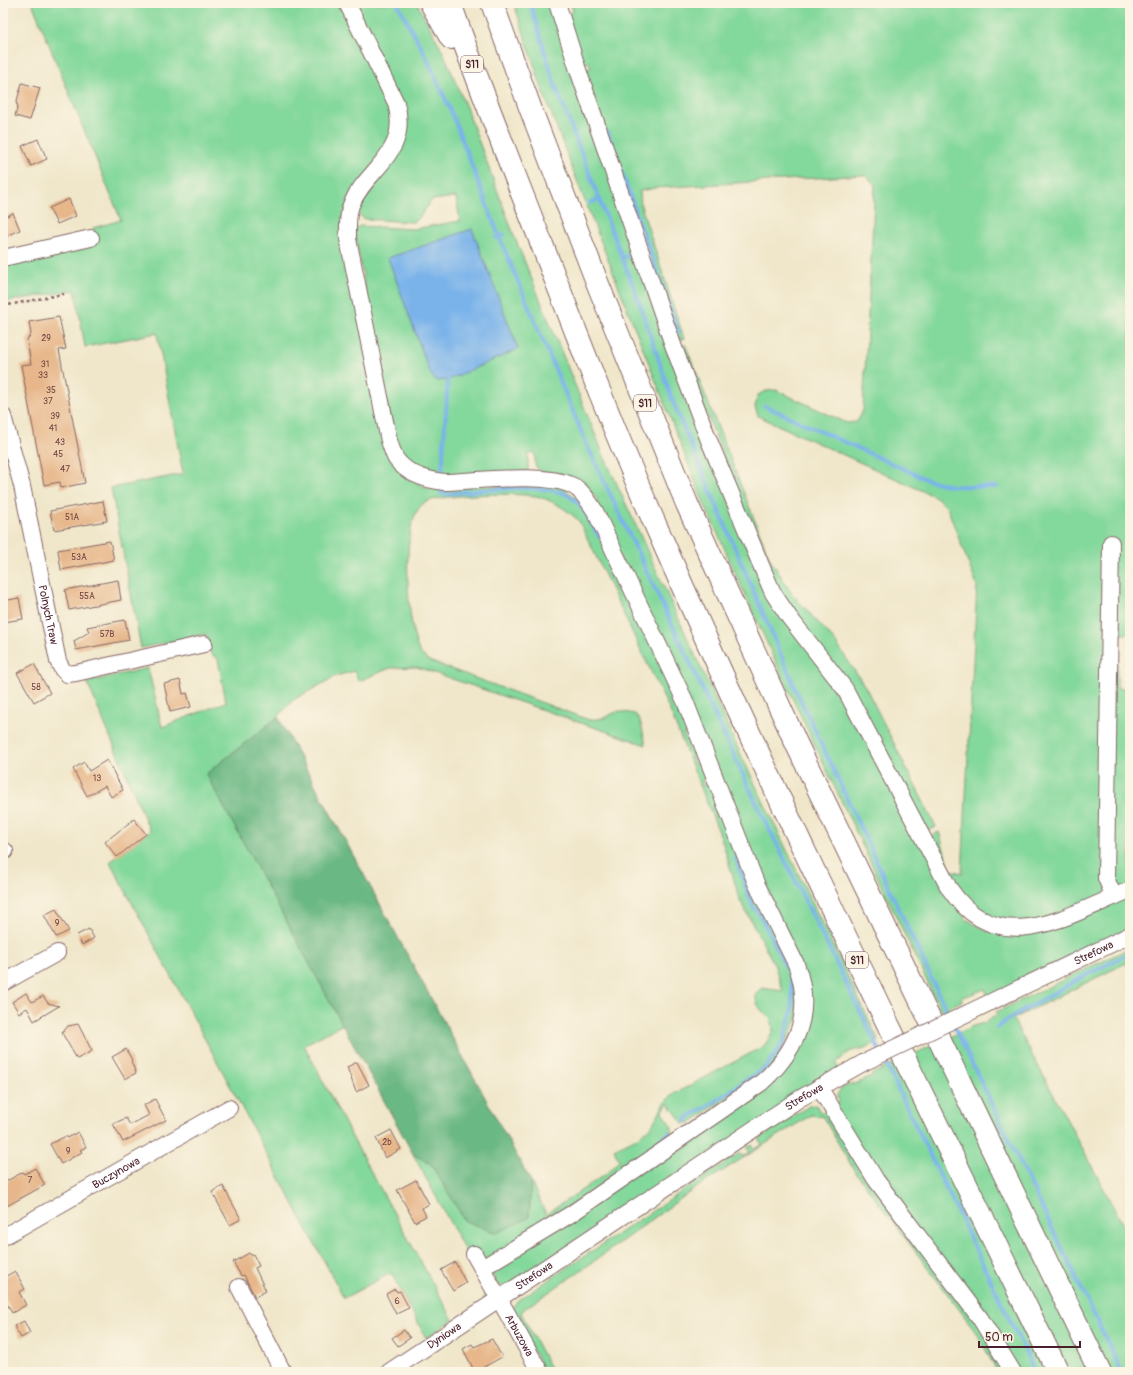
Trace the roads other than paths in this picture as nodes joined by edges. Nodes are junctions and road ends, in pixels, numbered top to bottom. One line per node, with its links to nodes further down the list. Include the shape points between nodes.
1 (347, 3): 23 (street, Arbuzowa, via 398,112 398,126 388,157 352,204 348,239 389,441 397,459 411,472 431,481 554,480 573,486 585,496 595,511 685,701 756,883 796,964 804,995 802,1021 797,1038 778,1068 761,1083 570,1214 478,1261)
2 (431, 3): 8 (highway, via 459,51)
3 (450, 3): 8 (highway, S11)
4 (492, 3): 7 (highway, S11)
5 (505, 3): 7 (highway)
6 (557, 3): 15 (street, via 673,344 711,445 773,593 845,689 949,888 958,901 976,917 991,924 1022,928 1046,924)
7 (531, 110): 29 (highway, S11, via 602,297 687,504 762,669)
8 (494, 124): 28 (highway, S11, via 620,442 723,678)
9 (91, 238): 10 (street)
10 (3, 258)
11 (3, 416): 13 (street, Polnych Traw, via 22,486 58,661 62,669 67,674 76,673)
12 (1111, 543): 15 (street, via 1106,878)
13 (204, 644)
14 (1130, 890): 15 (street)
15 (1114, 896)
16 (1130, 935): 19 (street, Strefowa, bridge, via 863,1063)
17 (57, 953): 18 (street)
18 (3, 983)
19 (819, 1087): 23 (street, Strefowa); 27 (street, via 876,1180 980,1318)
20 (229, 1108): 21 (street, Buczynowa)
21 (3, 1237)
22 (239, 1286): 24 (street)
23 (500, 1298): 25 (street, Dyniowa); 26 (street, Arbuzowa)
24 (283, 1372)
25 (391, 1372)
26 (540, 1372)
27 (1013, 1372)
28 (1058, 1372)
29 (1100, 1372)

